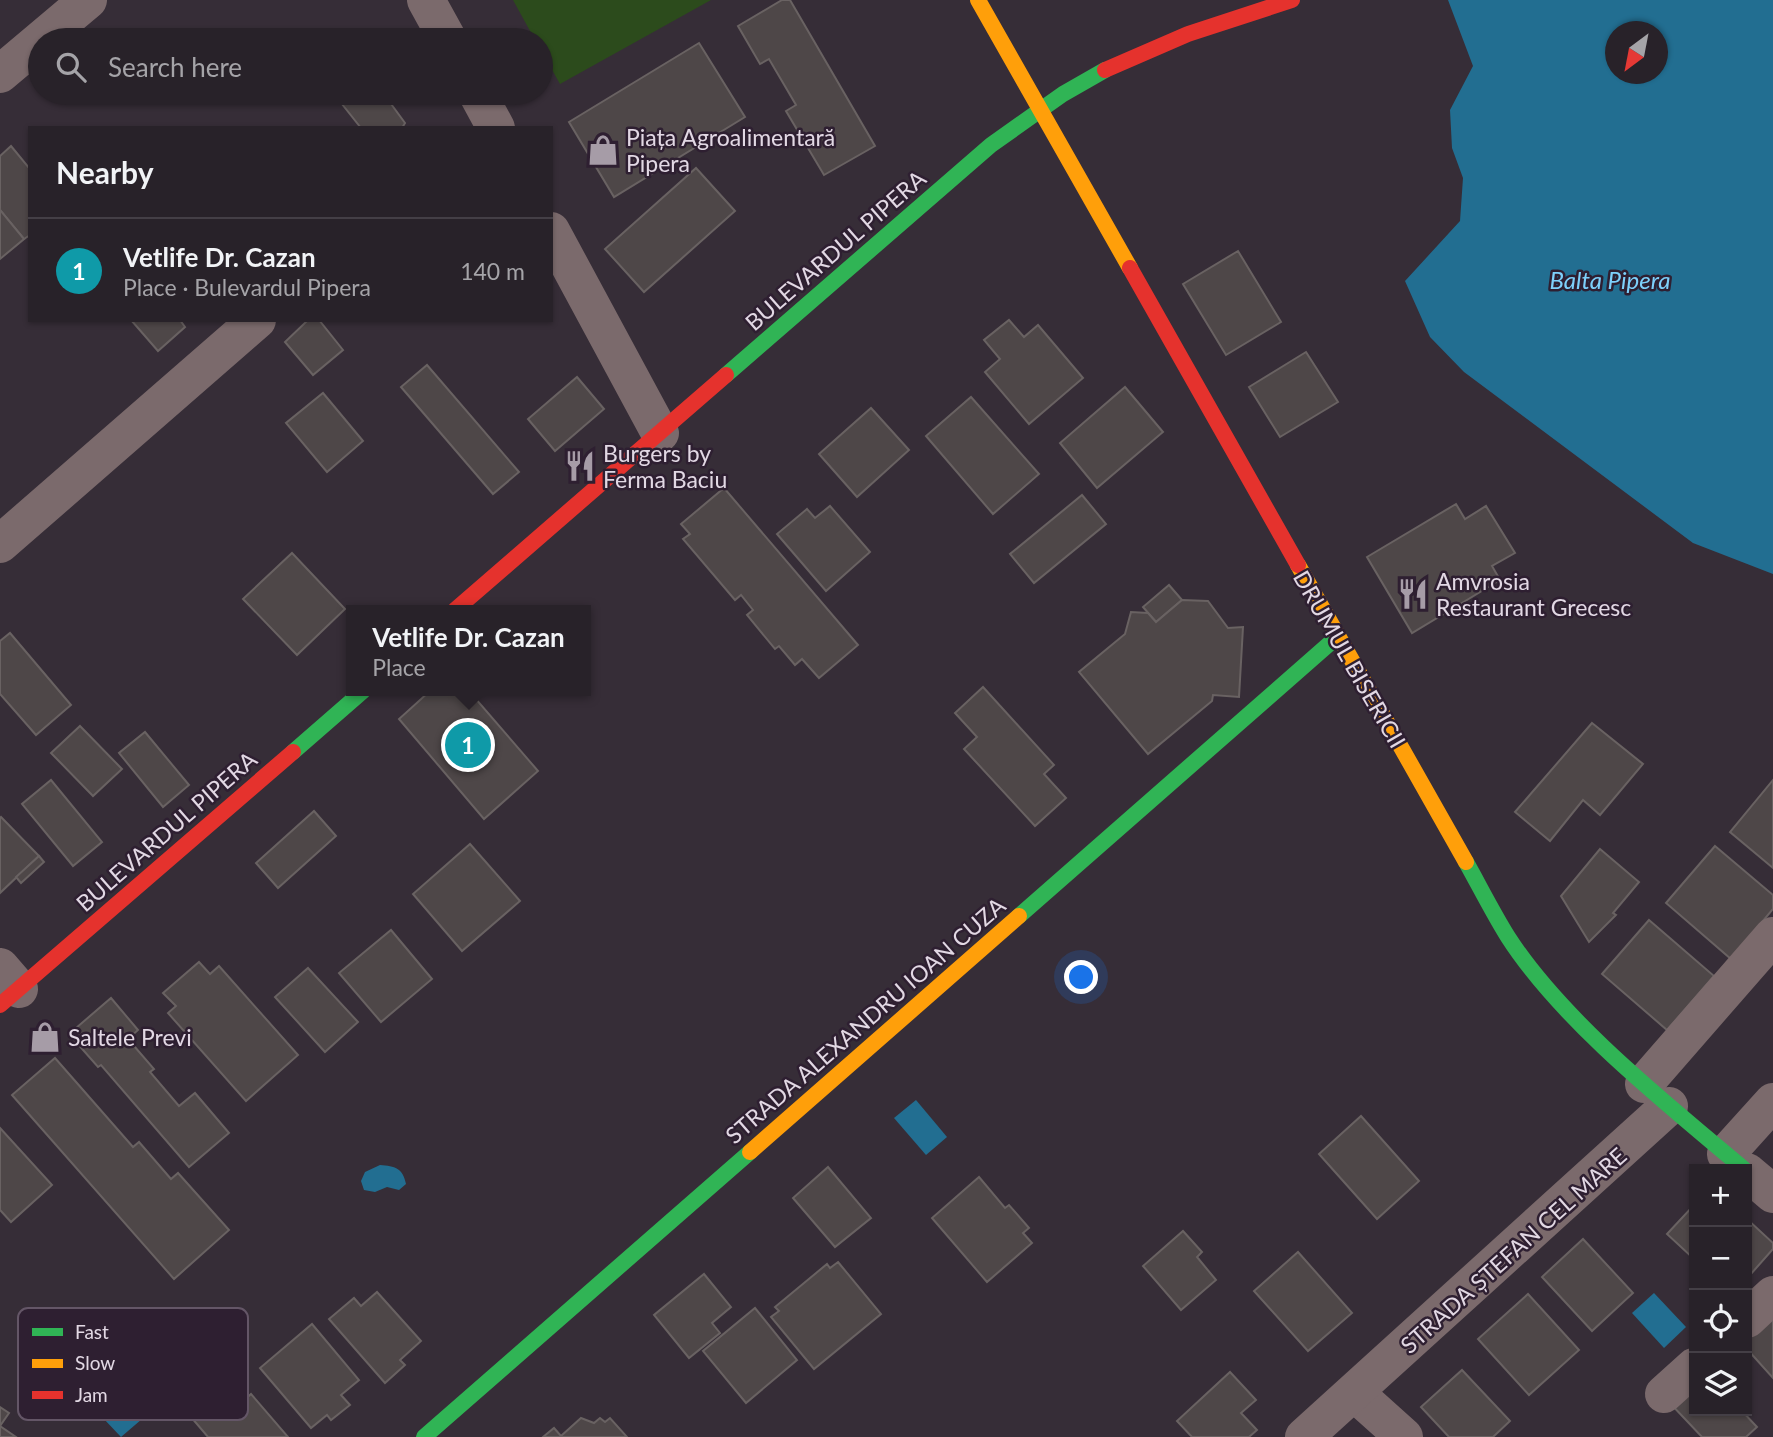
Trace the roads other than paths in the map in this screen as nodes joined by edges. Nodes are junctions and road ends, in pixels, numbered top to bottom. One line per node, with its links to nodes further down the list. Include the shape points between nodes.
1 (88, 0): 5 (street)
2 (426, 0): 6 (street)
3 (978, 0): 9 (street, DRUMUL BISERICII)
4 (1292, 0): 9 (street, BULEVARDUL PIPERA, via 1154,47 1087,79)
5 (55, 28)
6 (441, 28)
7 (28, 50): 8 (street)
8 (0, 74)
9 (1040, 112): 12 (street, BULEVARDUL PIPERA, via 991,145); 15 (street, DRUMUL BISERICII)
10 (553, 235): 12 (street)
11 (255, 322): 13 (street)
12 (660, 433): 14 (street, BULEVARDUL PIPERA)
13 (0, 544)
14 (462, 605)
15 (1337, 638): 19 (street, DRUMUL BISERICII, via 1509,938 1578,1022); 30 (street, STRADA ALEXANDRU IOAN CUZA)
16 (357, 696): 18 (street, BULEVARDUL PIPERA)
17 (1773, 936): 19 (street, STRADA ȘTEFAN CEL MARE)
18 (6, 987)
19 (1657, 1095): 21 (street, DRUMUL BISERICII); 28 (street, STRADA ȘTEFAN CEL MARE)
20 (1773, 1102): 22 (street)
21 (1738, 1164)
22 (1740, 1164)
23 (1752, 1176): 24 (street, DRUMUL BISERICII)
24 (1773, 1194)
25 (1773, 1295): 26 (street)
26 (1752, 1314)
27 (1689, 1372): 29 (street)
28 (1355, 1392): 31 (street, STRADA ȘTEFAN CEL MARE); 32 (street)
29 (1664, 1394)
30 (424, 1437)
31 (1304, 1437)
32 (1404, 1437)

